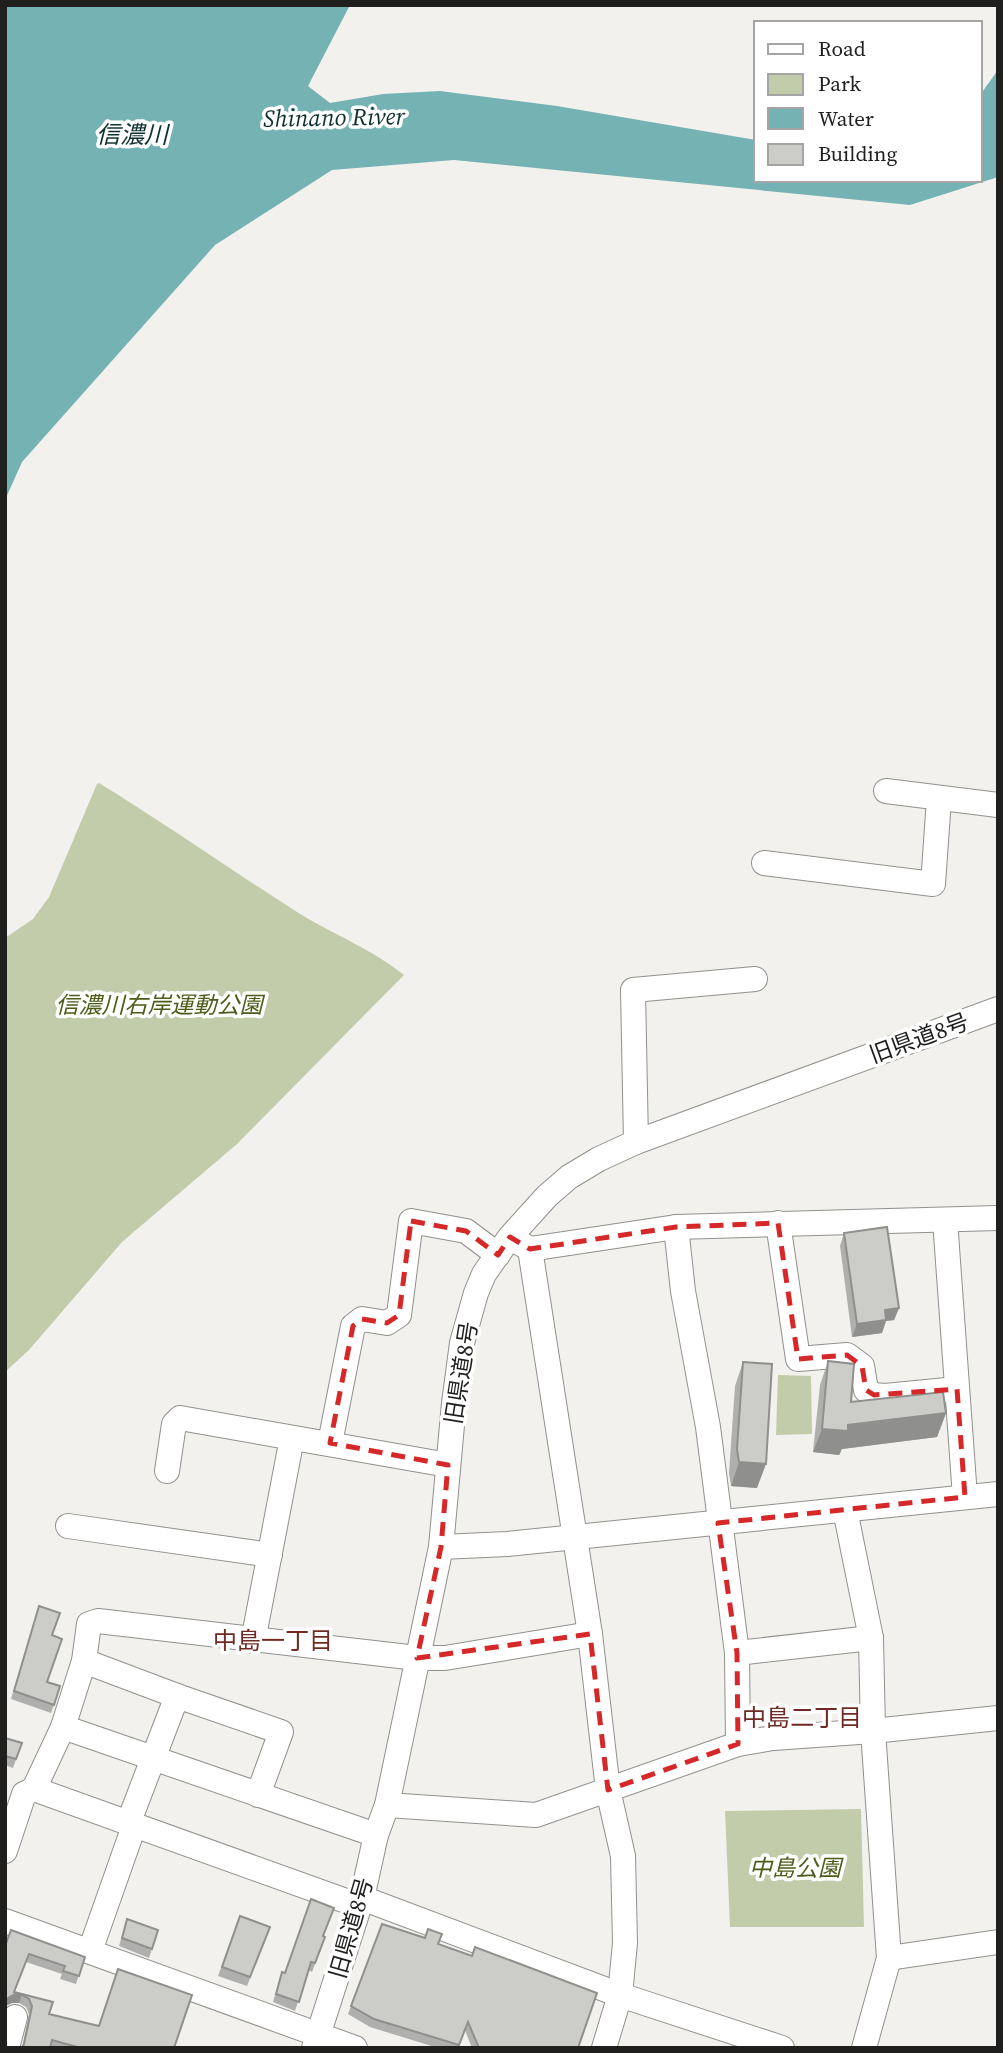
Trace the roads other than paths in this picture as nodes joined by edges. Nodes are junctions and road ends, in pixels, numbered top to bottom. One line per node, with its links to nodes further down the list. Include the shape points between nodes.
1 (886, 791): 2 (street)
2 (939, 799): 3 (street); 4 (street, via 933,884)
3 (998, 805)
4 (764, 863)
5 (755, 979): 7 (street, via 634,990)
6 (998, 1009): 7 (street, 旧県道8号)
7 (636, 1142): 12 (street, 旧県道8号, via 569,1177 547,1196)
8 (998, 1218): 9 (street)
9 (944, 1220): 10 (street); 13 (street)
10 (778, 1223): 11 (street); 13 (street, via 798,1360 847,1355 862,1366 866,1390 874,1395)
11 (676, 1227): 12 (street); 21 (street, via 708,1427)
12 (513, 1247): 15 (street, via 466,1231 411,1221 399,1315 387,1323 362,1319 353,1326); 16 (street, 旧県道8号, via 484,1274 476,1293 462,1343); 23 (street, via 557,1415)
13 (957, 1389): 18 (street)
14 (292, 1438): 15 (street); 17 (street, via 180,1418 174,1423); 25 (street)
15 (330, 1443): 16 (street)
16 (448, 1465): 24 (street, 旧県道8号)
17 (167, 1471)
18 (965, 1497): 19 (street); 20 (street)
19 (997, 1498)
20 (845, 1510): 21 (street); 27 (street)
21 (718, 1523): 23 (street); 29 (street)
22 (68, 1526): 25 (street)
23 (574, 1536): 24 (street); 26 (street)
24 (441, 1547): 30 (street, 旧県道8号)
25 (270, 1555): 28 (street)
26 (590, 1634): 30 (street, via 444,1658); 39 (street)
27 (871, 1638): 29 (street); 35 (street)
28 (253, 1641): 30 (street); 31 (street, via 98,1621 89,1624)
29 (737, 1653): 36 (street)
30 (417, 1658): 41 (street, 旧県道8号)
31 (84, 1661): 32 (street); 34 (street)
32 (177, 1696): 37 (street); 40 (street, via 281,1732)
33 (998, 1718): 35 (street)
34 (63, 1727): 37 (street); 38 (street)
35 (873, 1731): 36 (street); 49 (street)
36 (738, 1744): 39 (street)
37 (152, 1758): 40 (street); 42 (street)
38 (34, 1789): 42 (street); 44 (street, via 24,1794)
39 (608, 1790): 41 (street, via 536,1815); 50 (street, via 623,1856 625,1943)
40 (258, 1795): 43 (street)
41 (387, 1805): 43 (street, 旧県道8号)
42 (131, 1825): 45 (street); 48 (street)
43 (376, 1835): 45 (street, 旧県道8号)
44 (5, 1851)
45 (361, 1902): 50 (street); 52 (street, 旧県道8号)
46 (5, 1921): 48 (street)
47 (998, 1942): 49 (street)
48 (90, 1951): 52 (street)
49 (889, 1958): 57 (street)
50 (620, 1994): 55 (street); 56 (street)
51 (15, 2017): 53 (street)
52 (317, 2042): 54 (street)
53 (7, 2048)
54 (355, 2048)
55 (604, 2048)
56 (782, 2048)
57 (864, 2048)

